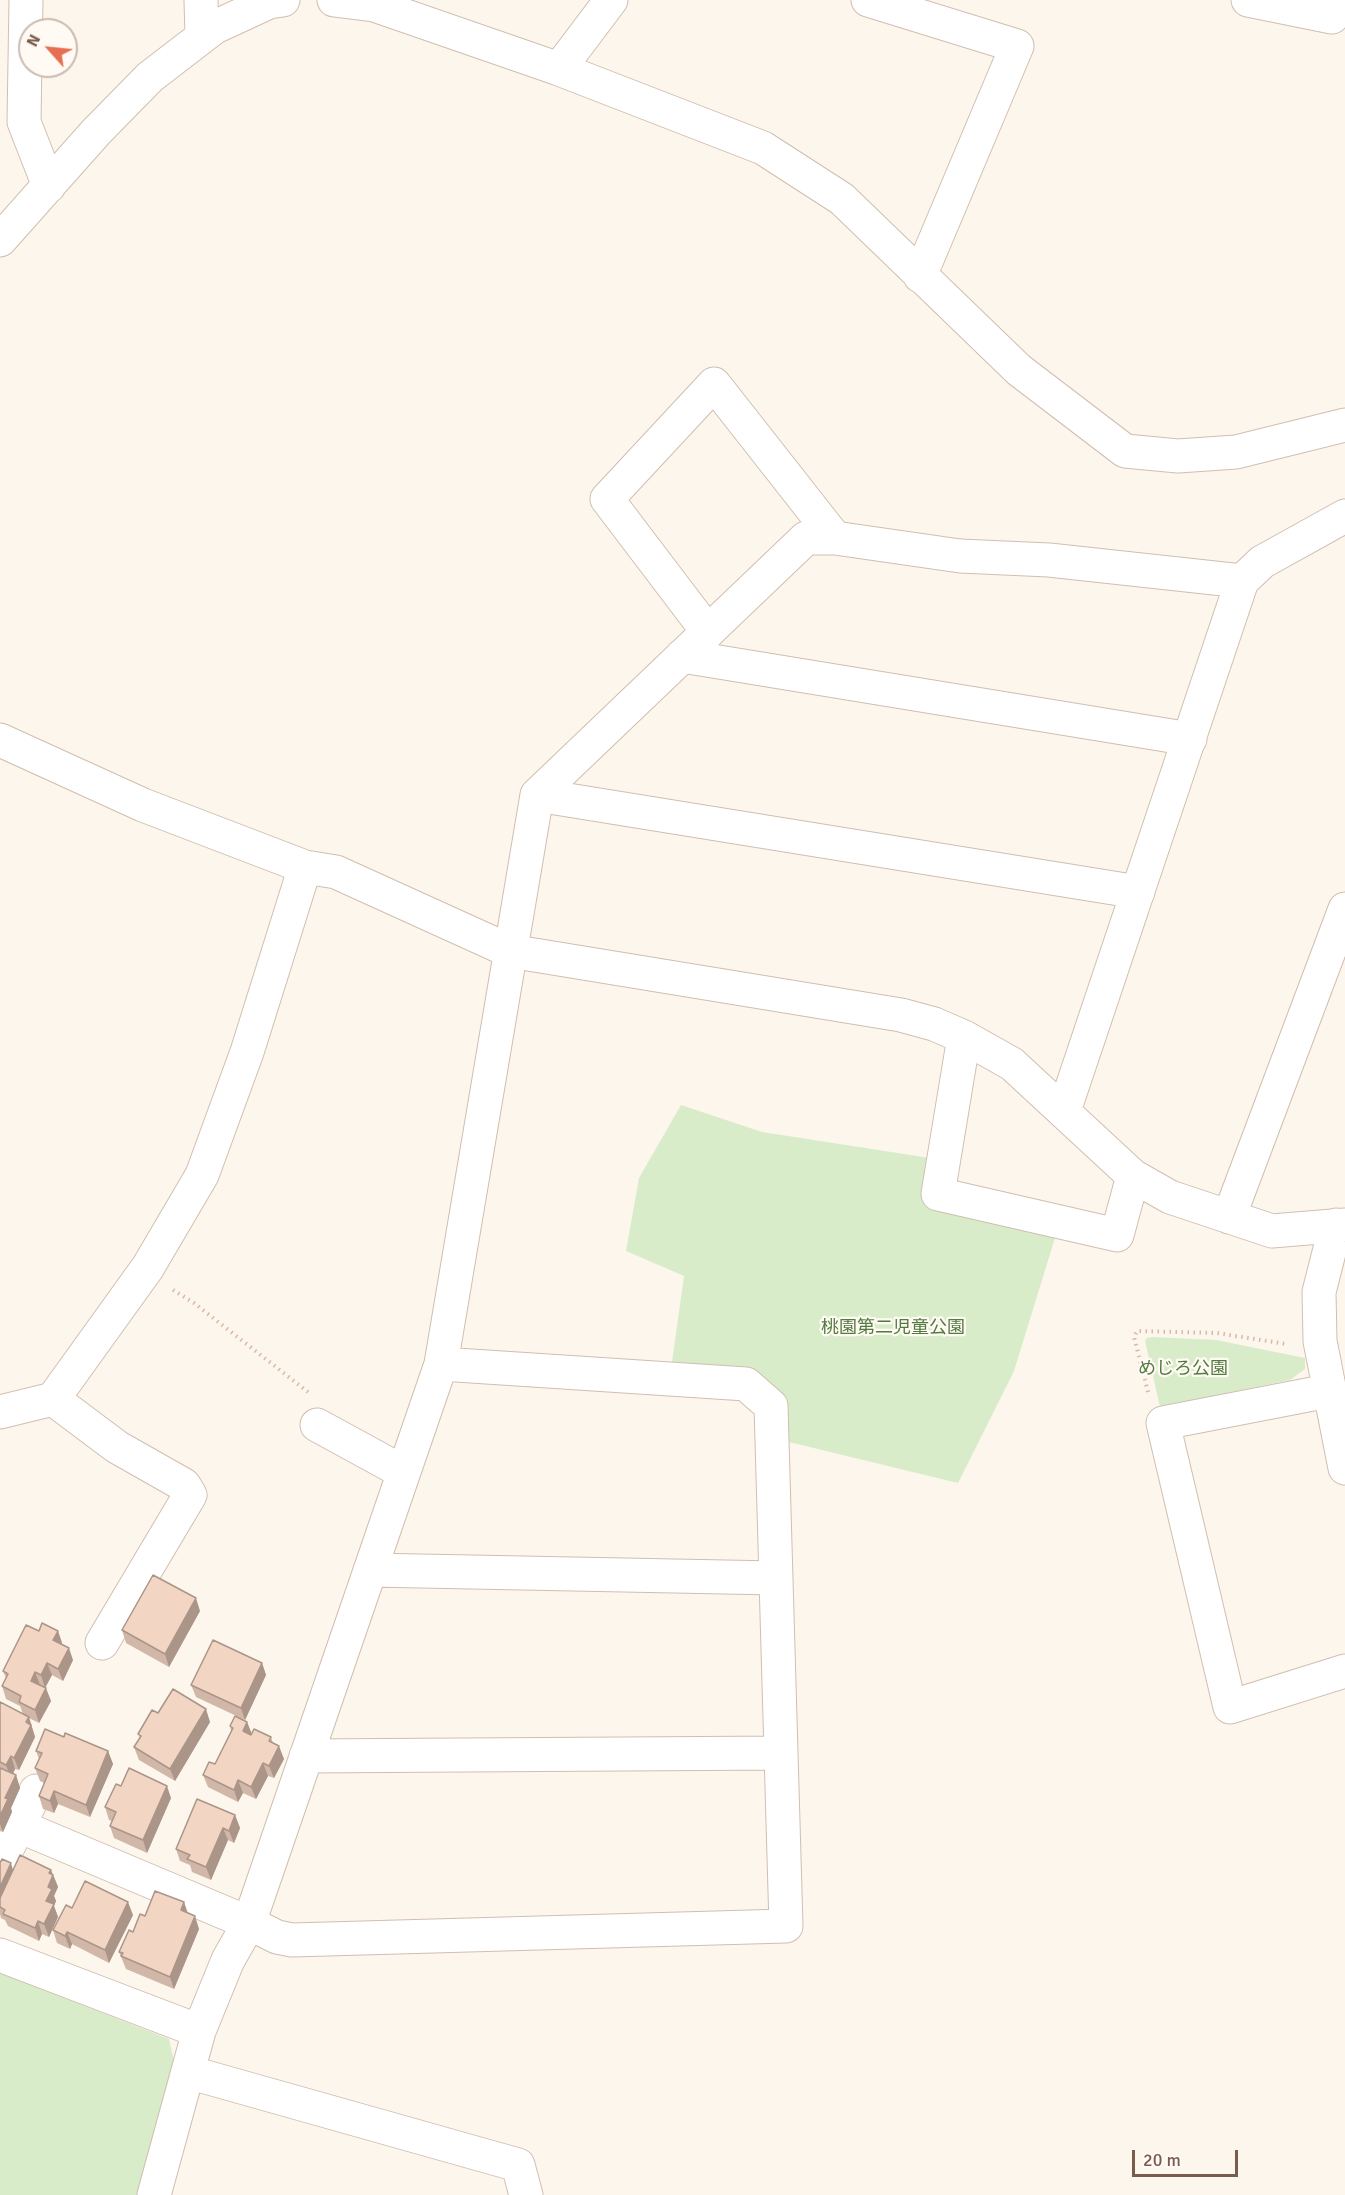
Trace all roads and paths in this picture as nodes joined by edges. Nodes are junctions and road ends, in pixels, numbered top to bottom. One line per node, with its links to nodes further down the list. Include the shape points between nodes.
1 (26, 0): 12 (street, via 24,122)
2 (201, 0): 10 (street)
3 (283, 0): 10 (street, via 269,2 215,27)
4 (334, 0): 9 (street)
5 (611, 0): 11 (street)
6 (868, 0): 14 (street, via 1017,46)
7 (1248, 0): 8 (street, via 1332,17)
8 (1336, 0)
9 (375, 3): 11 (street)
10 (202, 38): 12 (street, via 150,77)
11 (559, 69): 14 (street, via 763,148 842,199)
12 (49, 186): 13 (street)
13 (0, 240)
14 (920, 276): 15 (street, via 1019,370 1125,451 1178,456 1236,452)
15 (1345, 425)
16 (1345, 516): 18 (street, via 1262,562)
17 (835, 538): 18 (street, via 960,556 1049,560); 19 (street, via 806,538); 19 (street, via 714,384 607,500)
18 (1242, 581): 21 (street)
19 (708, 632): 20 (street)
20 (682, 656): 21 (street); 23 (street)
21 (1190, 739): 25 (street)
22 (0, 740): 24 (street, via 143,805)
23 (537, 795): 25 (street); 27 (street)
24 (305, 867): 27 (street, via 336,872); 33 (street, via 247,1052 202,1175)
25 (1138, 892): 29 (street)
26 (1345, 909): 31 (street)
27 (510, 951): 28 (street, via 901,1015); 35 (street)
28 (964, 1036): 29 (street, via 1012,1064); 30 (street, via 938,1194 1116,1235)
29 (1064, 1111): 30 (street)
30 (1133, 1176): 31 (street, via 1170,1197)
31 (1229, 1218): 32 (street, via 1272,1231)
32 (1340, 1225): 36 (street, via 1319,1292 1320,1341)
33 (143, 1272): 37 (street); 40 (path, via 194,1303 306,1389)
34 (1292, 1345): 39 (path, via 1217,1333 1137,1331 1134,1337 1155,1419)
35 (441, 1364): 42 (street); 44 (street, via 746,1384 771,1406)
36 (1328, 1391): 39 (street); 41 (street)
37 (53, 1399): 38 (street); 45 (street, via 117,1447 184,1485 190,1495)
38 (0, 1412)
39 (1163, 1424): 46 (street, via 1230,1707)
40 (320, 1427): 42 (street)
41 (1345, 1468)
42 (404, 1472): 43 (street)
43 (370, 1570): 44 (street); 48 (street)
44 (776, 1578): 47 (street)
45 (102, 1643)
46 (1345, 1671)
47 (781, 1753): 48 (street); 52 (street, via 786,1926 292,1940)
48 (306, 1756): 52 (street)
49 (36, 1791): 50 (street)
50 (19, 1826): 51 (street); 52 (street)
51 (3, 1857)
52 (249, 1923): 54 (street, via 228,1960)
53 (0, 1955): 54 (street)
54 (199, 2031): 55 (street)
55 (188, 2072): 56 (street); 57 (street, via 518,2165)
56 (154, 2195)
57 (526, 2195)

